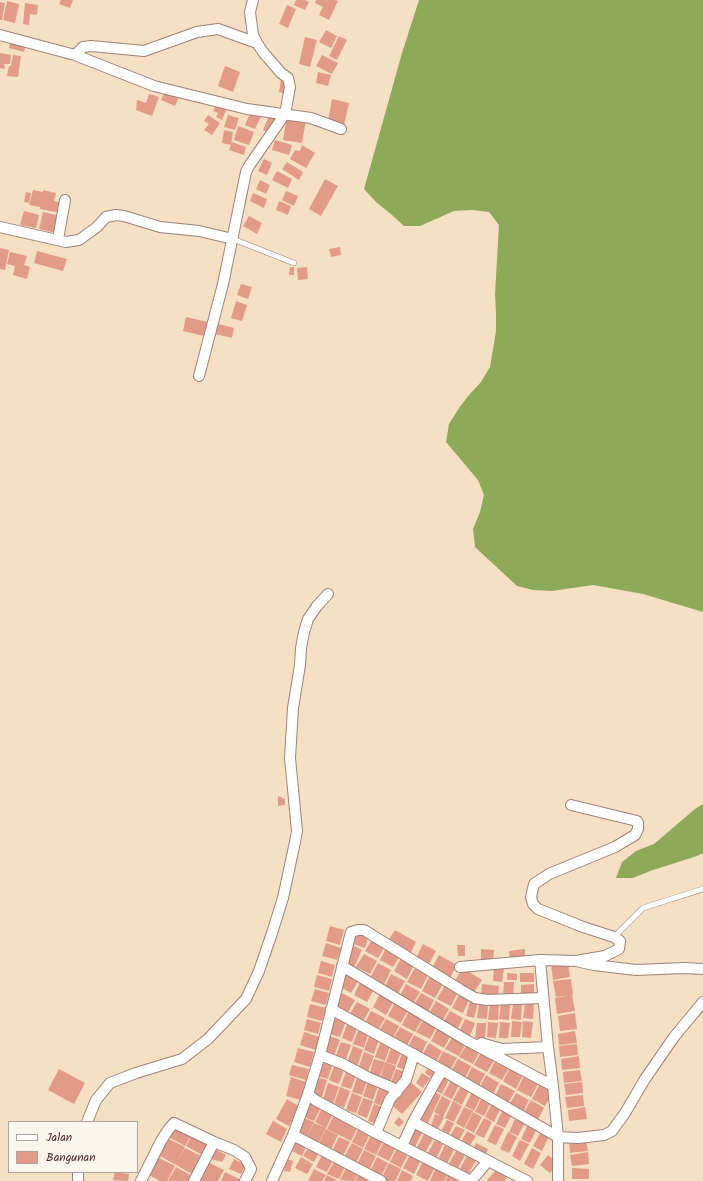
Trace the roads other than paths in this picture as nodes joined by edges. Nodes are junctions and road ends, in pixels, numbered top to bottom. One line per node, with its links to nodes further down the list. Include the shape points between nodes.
1 (252, 0): 3 (street, via 250,12 253,35)
2 (0, 35): 4 (street)
3 (257, 43): 4 (street, via 218,30 197,32 144,51 91,46 83,47); 5 (street, via 288,78 290,87)
4 (75, 54): 5 (street, via 154,86 247,109)
5 (285, 114): 6 (street, via 311,118); 9 (street, via 246,172)
6 (341, 129)
7 (65, 200): 10 (street)
8 (0, 227): 10 (street)
9 (233, 239): 10 (street, via 199,231 160,227 116,215 106,217 79,240); 11 (lane); 12 (street, via 224,284)
10 (58, 240)
11 (294, 263)
12 (199, 376)
13 (328, 594): 33 (street, via 308,619 304,632 293,708 290,758 296,842 283,898 259,971 246,999 208,1039 182,1060 110,1083 96,1100)
14 (571, 805): 16 (street, via 636,821 638,829 635,835 615,847 545,875 534,884 531,897 533,904 538,909)
15 (703, 890): 16 (lane, via 642,908)
16 (614, 937): 18 (street, via 620,941 619,949 605,956)
17 (540, 960): 18 (street); 20 (street); 22 (street)
18 (576, 961): 21 (street, via 636,970)
19 (342, 966): 22 (street, via 351,932 364,930 475,998); 24 (street); 25 (street)
20 (460, 967)
21 (703, 969)
22 (543, 998): 26 (street)
23 (703, 1002): 37 (street, via 674,1037 612,1130 604,1135 592,1137)
24 (331, 1009): 27 (street); 28 (street)
25 (466, 1040): 26 (street, via 502,1049); 30 (street)
26 (548, 1047): 30 (street)
27 (414, 1054): 29 (street); 31 (street, via 406,1080)
28 (320, 1055): 31 (street); 32 (street)
29 (442, 1070): 34 (street); 37 (street)
30 (553, 1086): 37 (street)
31 (397, 1092): 35 (street, via 390,1099)
32 (308, 1094): 35 (street); 36 (street)
33 (87, 1121)
34 (412, 1122): 39 (street); 40 (street)
35 (376, 1133): 39 (street)
36 (293, 1134): 44 (street); 45 (street)
37 (558, 1137): 47 (street)
38 (214, 1142): 41 (street, via 174,1123 161,1141); 42 (street); 43 (street, via 245,1157 251,1169)
39 (402, 1146): 40 (street, via 471,1181)
40 (488, 1161): 46 (street)
41 (141, 1181)
42 (194, 1181)
43 (245, 1181)
44 (272, 1181)
45 (381, 1181)
46 (527, 1181)
47 (558, 1181)

